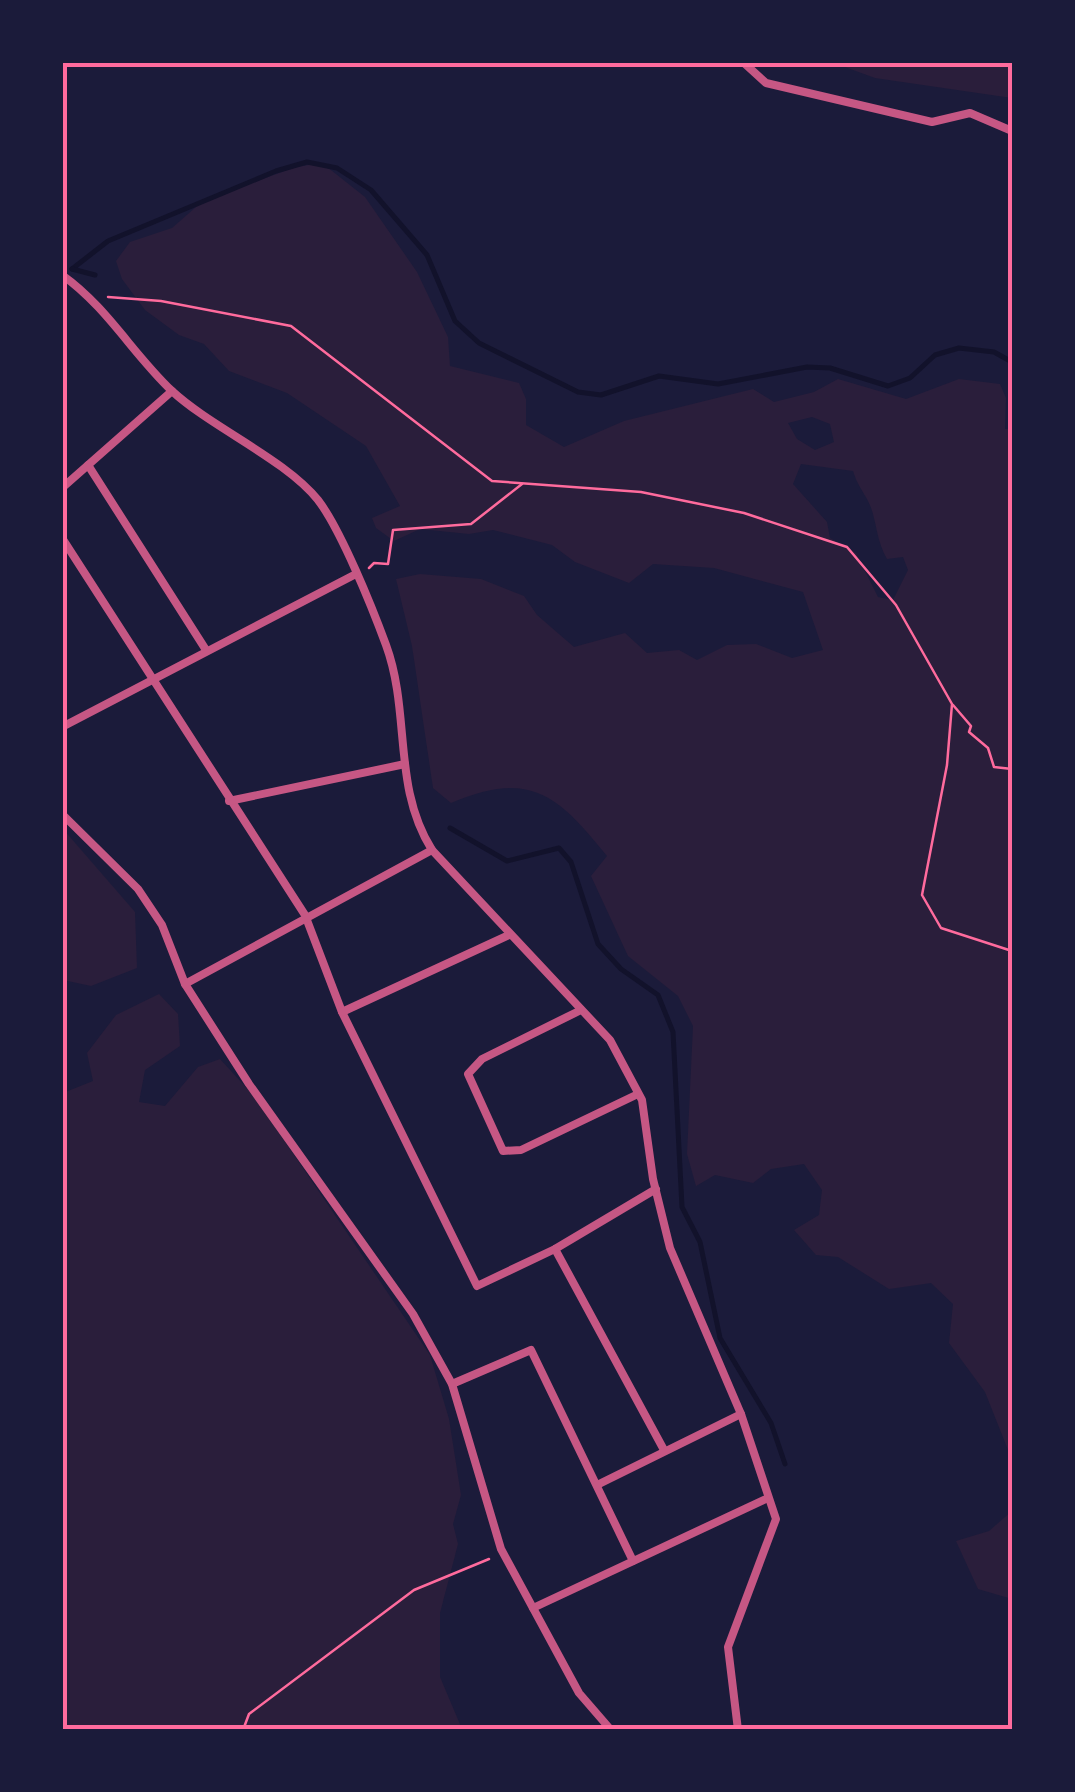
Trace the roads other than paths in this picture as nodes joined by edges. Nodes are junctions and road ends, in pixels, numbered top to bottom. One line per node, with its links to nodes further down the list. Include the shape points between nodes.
1 (743, 62): 2 (street, via 766,83 932,122 970,113)
2 (1012, 131)
3 (62, 275): 4 (street, via 92,296)
4 (172, 390): 5 (street); 8 (street, via 316,498)
5 (88, 465): 6 (street); 9 (street)
6 (62, 488)
7 (62, 538): 10 (street)
8 (355, 578): 9 (street); 12 (street, via 395,676)
9 (206, 650): 10 (street)
10 (152, 677): 11 (street); 13 (street)
11 (62, 726)
12 (405, 764): 13 (street); 15 (street, via 408,800)
13 (229, 801): 16 (street)
14 (62, 814): 18 (street, via 138,888)
15 (432, 850): 16 (street); 17 (street)
16 (306, 915): 18 (street); 20 (street)
17 (509, 934): 19 (street); 20 (street)
18 (186, 984): 24 (street, via 249,1084 381,1265)
19 (581, 1010): 21 (street, via 610,1040); 21 (street, via 482,1059 468,1074 502,1151 521,1150)
20 (342, 1012): 23 (street, via 477,1286)
21 (638, 1094): 22 (street)
22 (656, 1189): 23 (street); 25 (street, via 691,1305)
23 (554, 1248): 26 (street)
24 (452, 1384): 27 (street, via 532,1350); 30 (street, via 489,1520)
25 (741, 1414): 26 (street); 28 (street)
26 (664, 1450): 27 (street)
27 (597, 1486): 29 (street)
28 (768, 1498): 29 (street); 32 (street, via 776,1519 728,1647)
29 (633, 1561): 30 (street)
30 (533, 1608): 31 (street, via 579,1693)
31 (611, 1730)
32 (738, 1730)

